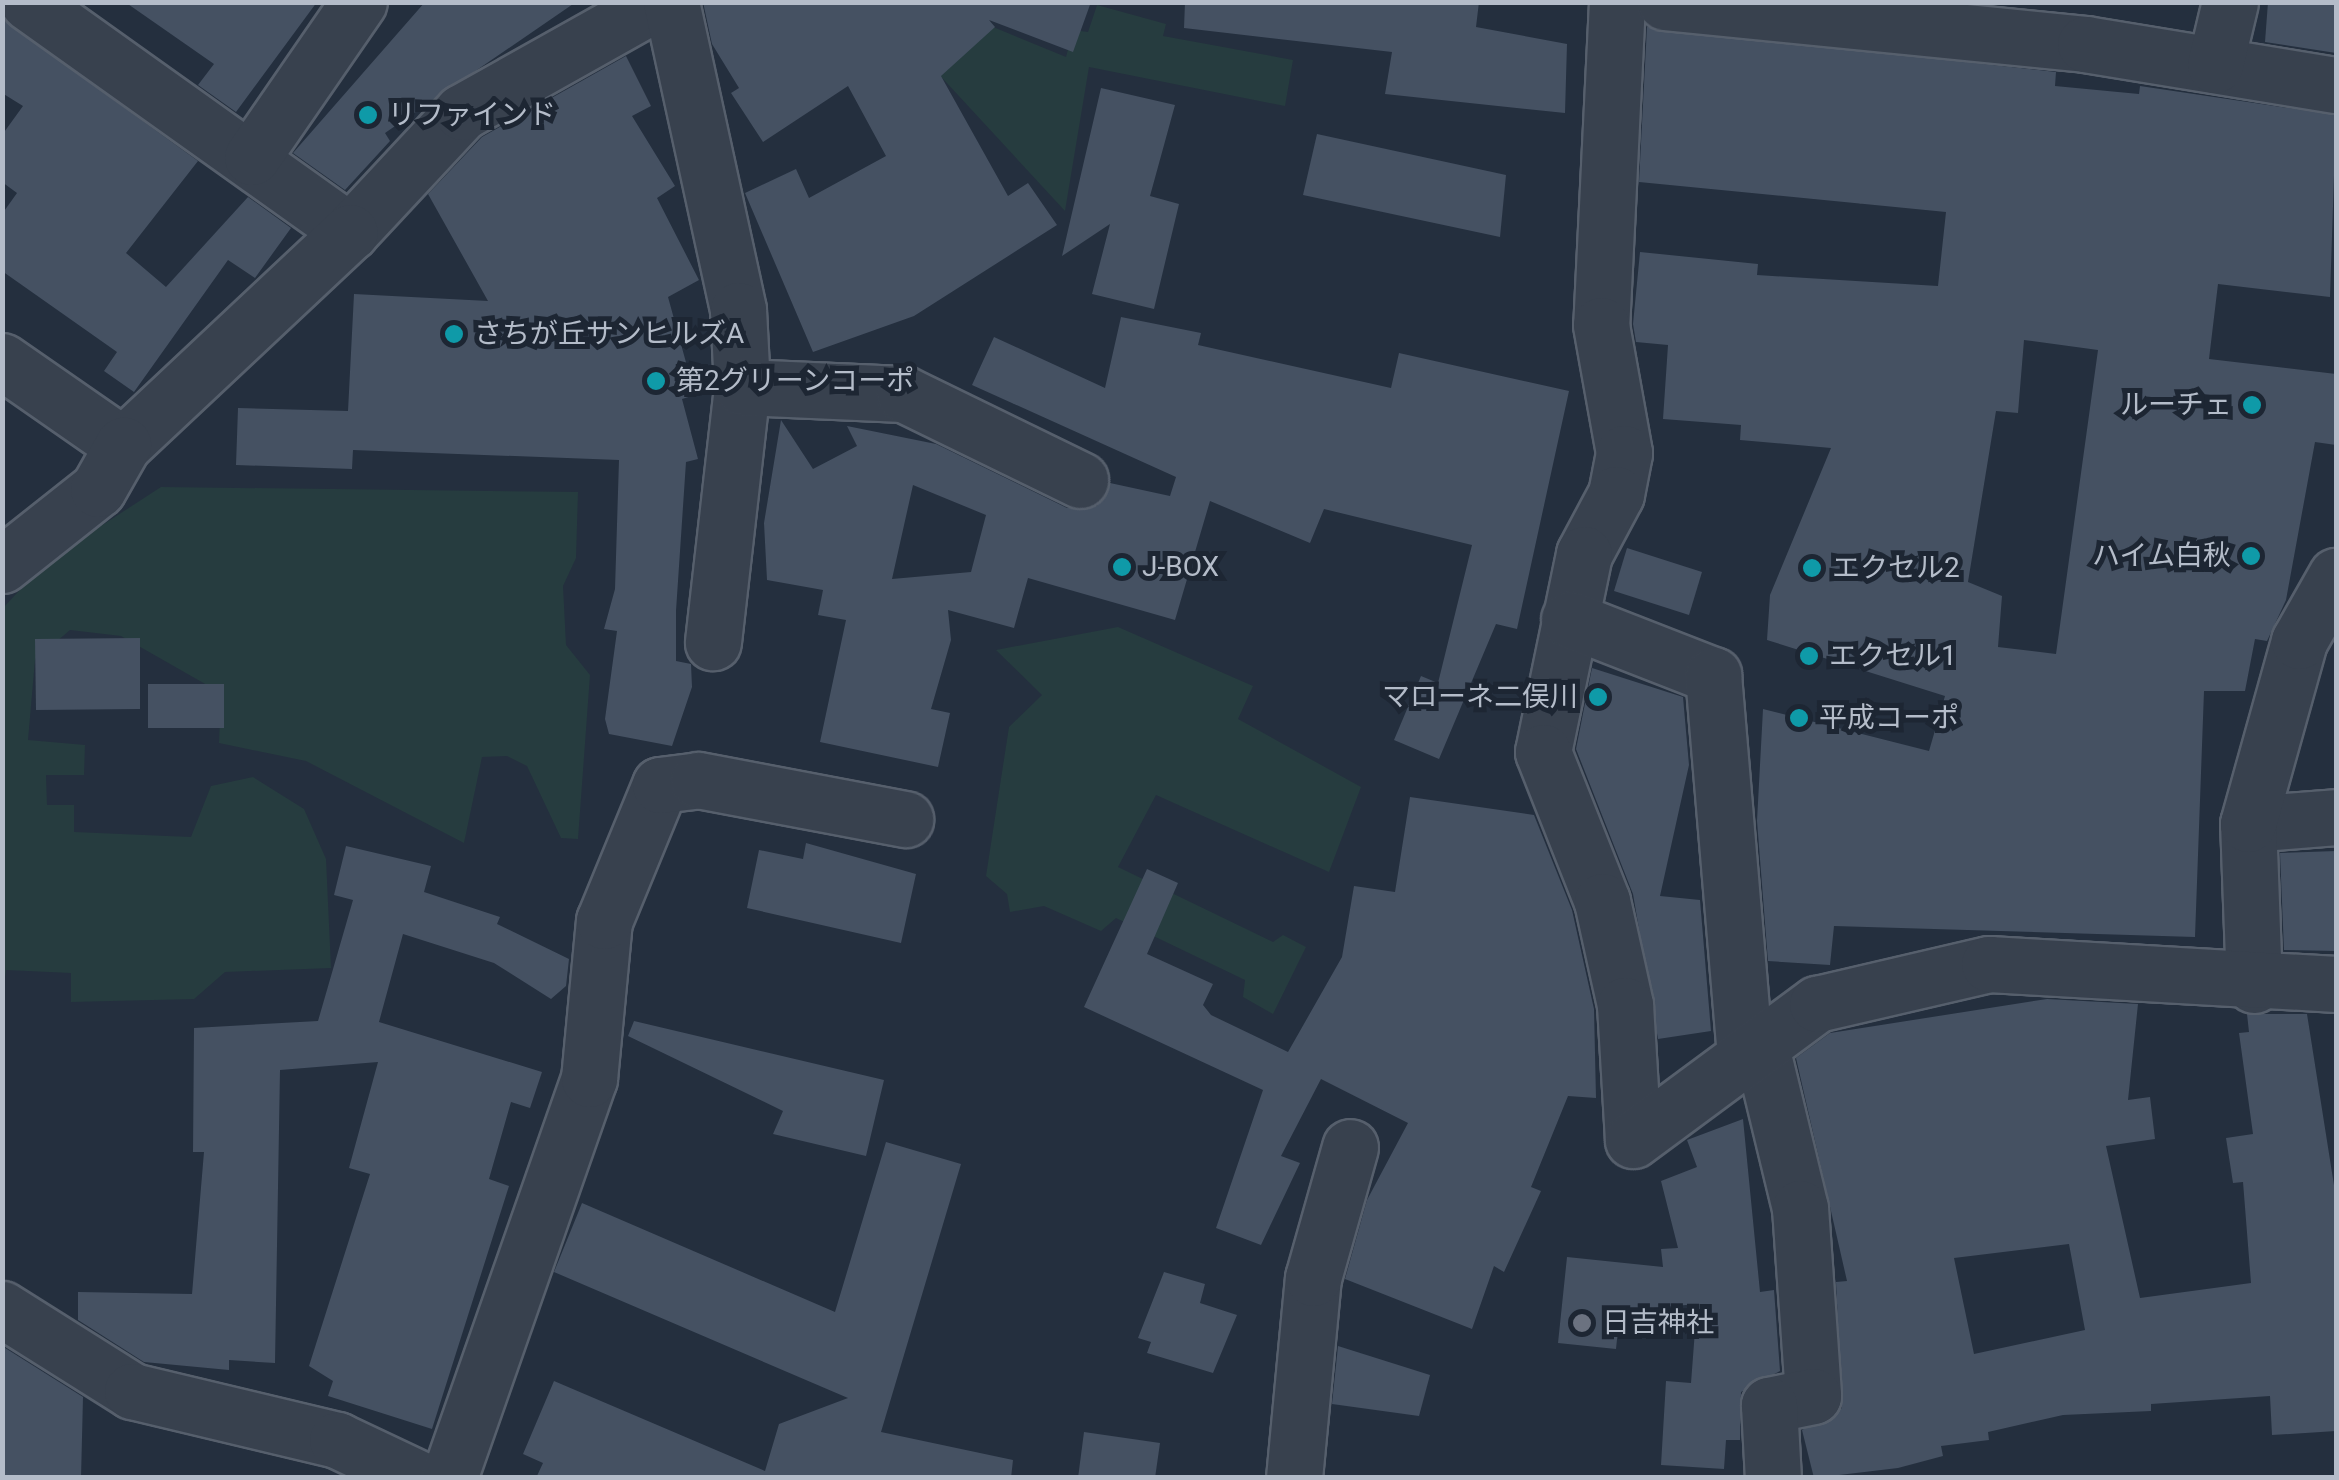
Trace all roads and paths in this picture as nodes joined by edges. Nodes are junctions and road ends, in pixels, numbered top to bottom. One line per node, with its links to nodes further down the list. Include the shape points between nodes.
1 (28, 2): 10 (street)
2 (359, 2): 10 (street)
3 (658, 2): 11 (street, via 462,112)
4 (670, 2): 13 (street, via 738,310)
5 (1617, 2): 18 (street, via 1601,325 1624,454)
6 (1665, 2): 8 (street)
7 (2230, 2): 8 (street)
8 (2215, 65): 9 (street)
9 (2336, 85)
10 (252, 158): 11 (street)
11 (350, 232): 14 (street)
12 (2, 362): 14 (street)
13 (742, 386): 15 (street, via 904,394); 19 (street)
14 (122, 445): 16 (street, via 98,489)
15 (1080, 480)
16 (2, 565)
17 (2336, 576): 22 (street, via 2299,641)
18 (1570, 619): 25 (street, via 1713,675); 25 (street, via 1543,752 1602,901 1625,1005 1632,1140)
19 (713, 642)
20 (2336, 818): 22 (street)
21 (904, 819): 29 (street, via 698,780 660,784 604,922 589,1079)
22 (2248, 824): 24 (street)
23 (2336, 984): 24 (street)
24 (2254, 985): 25 (street, via 1989,964 1817,1004)
25 (1753, 1053): 31 (street, via 1800,1208 1813,1396 1769,1404)
26 (1350, 1147): 30 (street, via 1313,1278)
27 (2, 1309): 28 (street, via 132,1391 338,1440)
28 (417, 1478)
29 (449, 1478)
30 (1294, 1478)
31 (1773, 1478)

